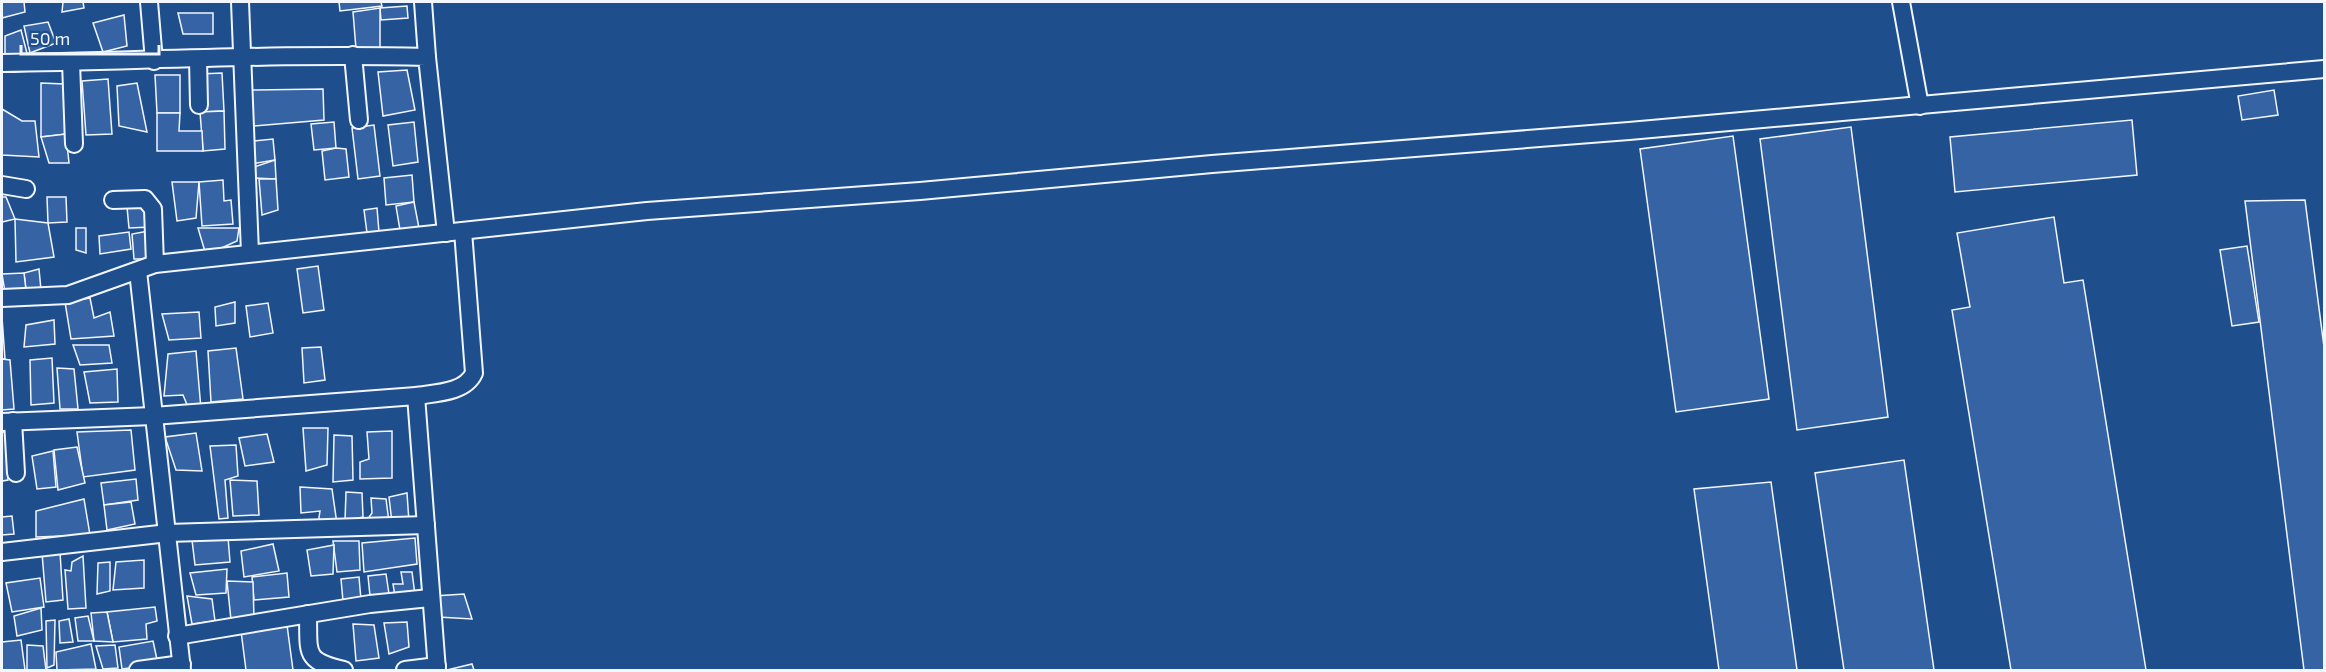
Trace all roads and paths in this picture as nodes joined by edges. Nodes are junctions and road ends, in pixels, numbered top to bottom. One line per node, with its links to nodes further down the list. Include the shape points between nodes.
1 (149, 2): 9 (street)
2 (240, 2): 6 (street)
3 (423, 2): 7 (street)
4 (1901, 2): 14 (street)
5 (353, 55): 6 (street); 7 (street); 15 (street)
6 (242, 56): 8 (street); 22 (street)
7 (427, 57): 21 (street)
8 (198, 59): 9 (street); 13 (street)
9 (154, 61): 10 (street)
10 (71, 62): 11 (street); 16 (street)
11 (2, 63)
12 (2325, 69): 14 (street)
13 (199, 105)
14 (1920, 106): 20 (street, via 647,211)
15 (359, 120)
16 (74, 144)
17 (2, 185): 18 (street)
18 (26, 189)
19 (113, 200): 23 (street, via 145,199 153,209)
20 (463, 231): 21 (street); 26 (street, via 474,373 459,387)
21 (446, 232): 22 (street)
22 (250, 253): 23 (street)
23 (155, 264): 24 (street)
24 (138, 271): 25 (street, via 58,296); 27 (street)
25 (2, 298)
26 (416, 396): 27 (street); 30 (street)
27 (153, 416): 28 (street); 31 (street)
28 (7, 422): 29 (street)
29 (16, 472)
30 (426, 525): 31 (street); 33 (street)
31 (168, 533): 32 (street); 35 (street)
32 (2, 552)
33 (430, 598): 34 (street); 37 (street)
34 (308, 615): 35 (street); 39 (street, via 313,659)
35 (177, 636): 36 (street)
36 (182, 667): 38 (street)
37 (437, 668): 40 (street)
38 (138, 670)
39 (344, 670)
40 (405, 670)

